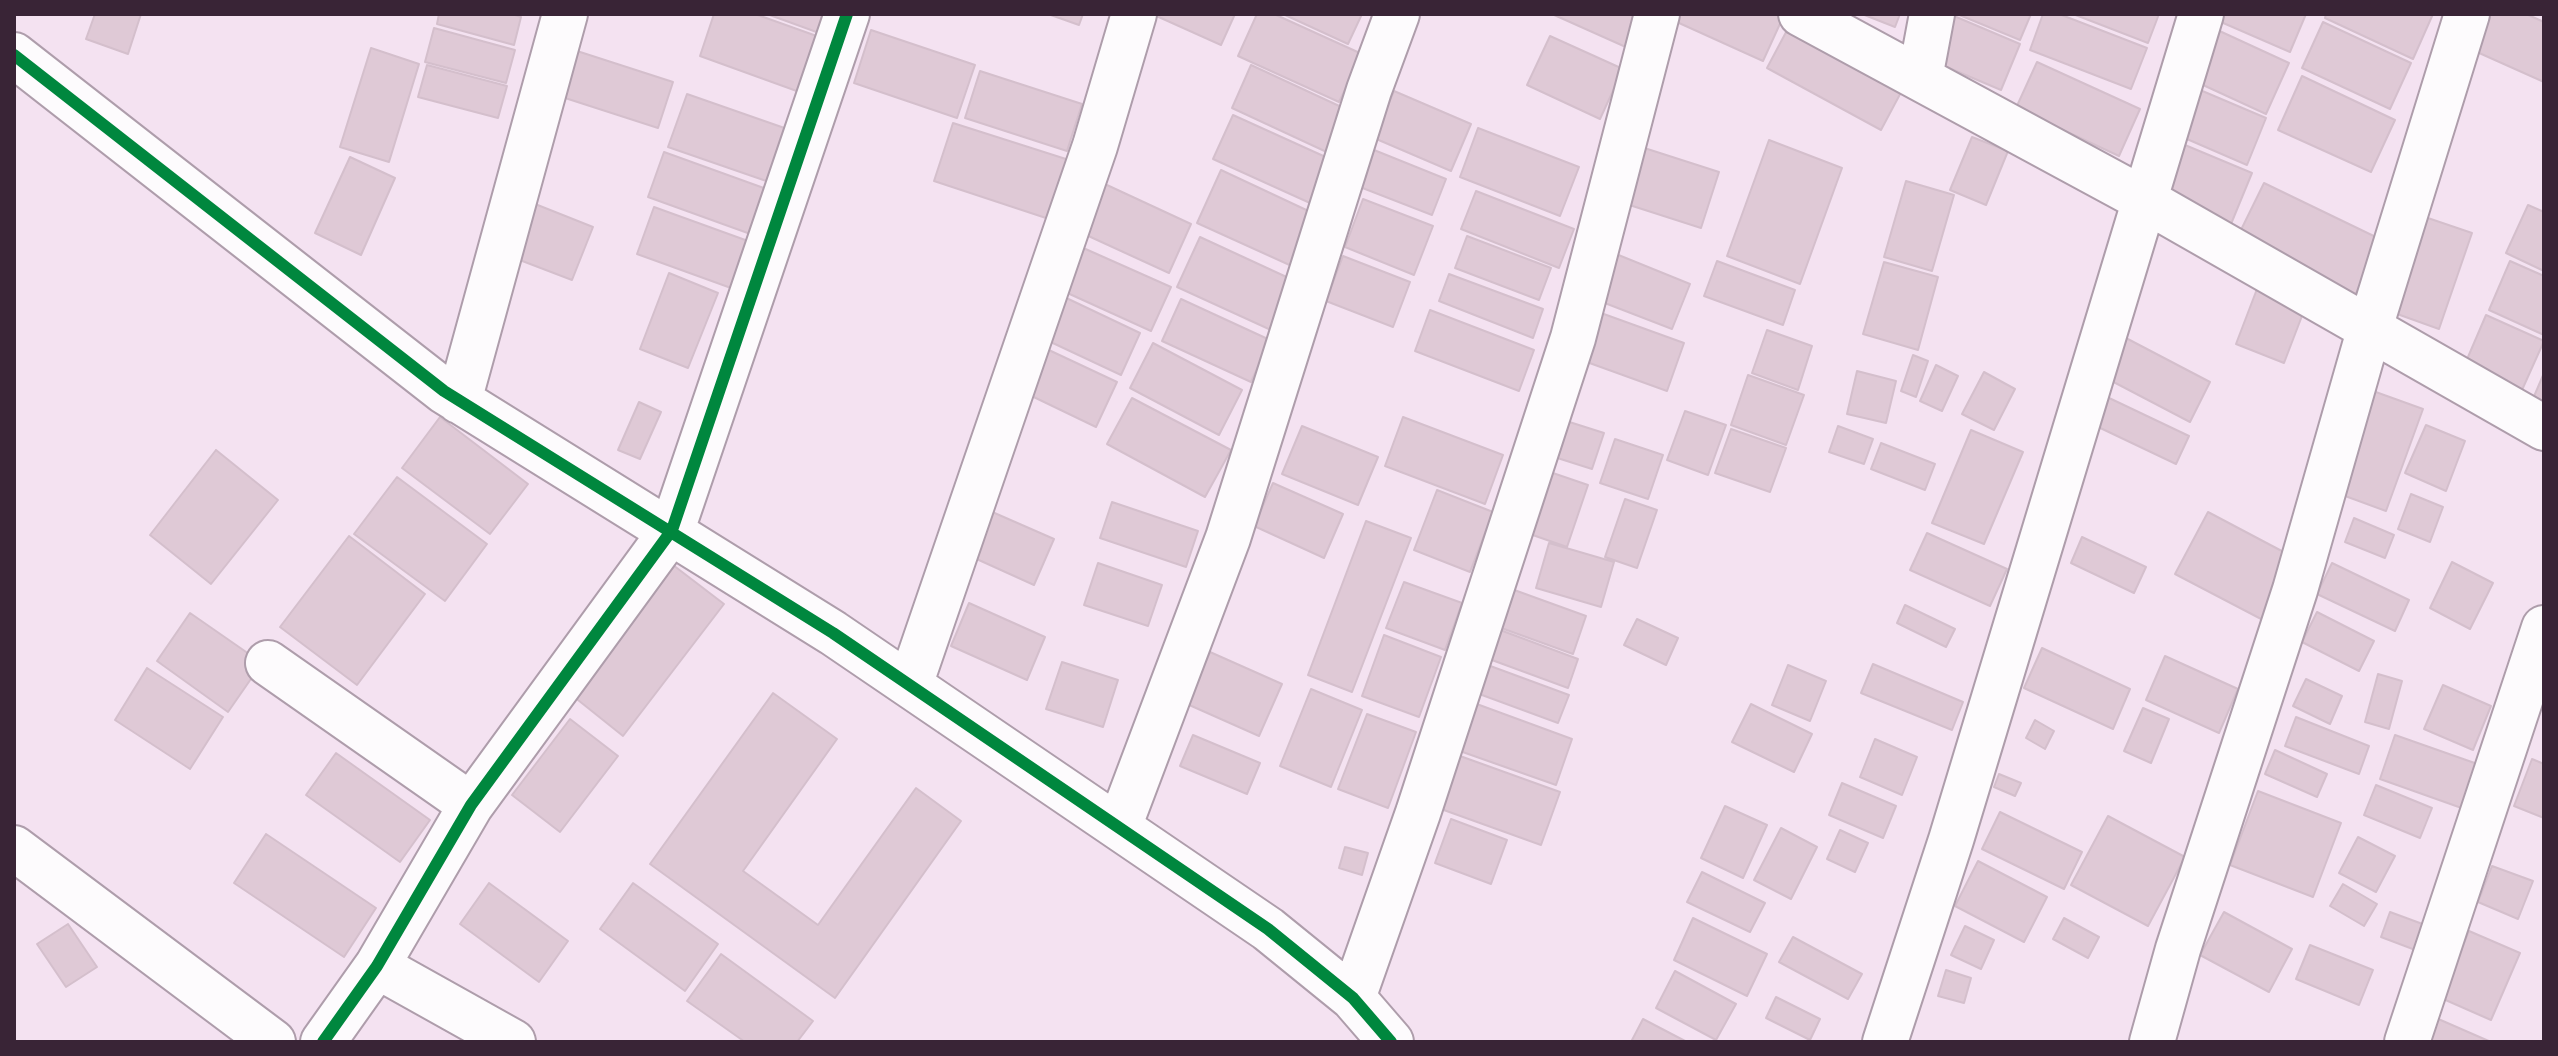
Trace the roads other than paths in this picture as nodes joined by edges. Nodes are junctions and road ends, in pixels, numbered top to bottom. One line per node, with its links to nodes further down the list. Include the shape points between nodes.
1 (565, 14): 14 (street)
2 (847, 14): 16 (street)
3 (1134, 14): 19 (street, via 1095,146)
4 (1397, 14): 21 (street, via 1228,538)
5 (1657, 14): 24 (street, via 1573,338)
6 (1801, 14): 11 (street)
7 (1932, 14): 11 (street)
8 (2201, 14): 12 (street)
9 (2467, 14): 13 (street)
10 (14, 55): 14 (street)
11 (1920, 78): 12 (street)
12 (2143, 199): 13 (street); 29 (street)
13 (2369, 331): 15 (street); 30 (street, via 2295,590)
14 (459, 401): 16 (street)
15 (2544, 428)
16 (672, 530): 19 (street); 20 (street)
17 (2544, 628): 31 (street)
18 (268, 663): 20 (street)
19 (910, 685): 21 (street)
20 (471, 805): 23 (street)
21 (1119, 827): 24 (street, via 1268,929)
22 (14, 848): 25 (street)
23 (377, 966): 26 (street); 27 (street)
24 (1353, 998): 28 (street)
25 (273, 1042)
26 (323, 1042)
27 (513, 1042)
28 (1391, 1042)
29 (1885, 1042)
30 (2152, 1042)
31 (2407, 1042)

